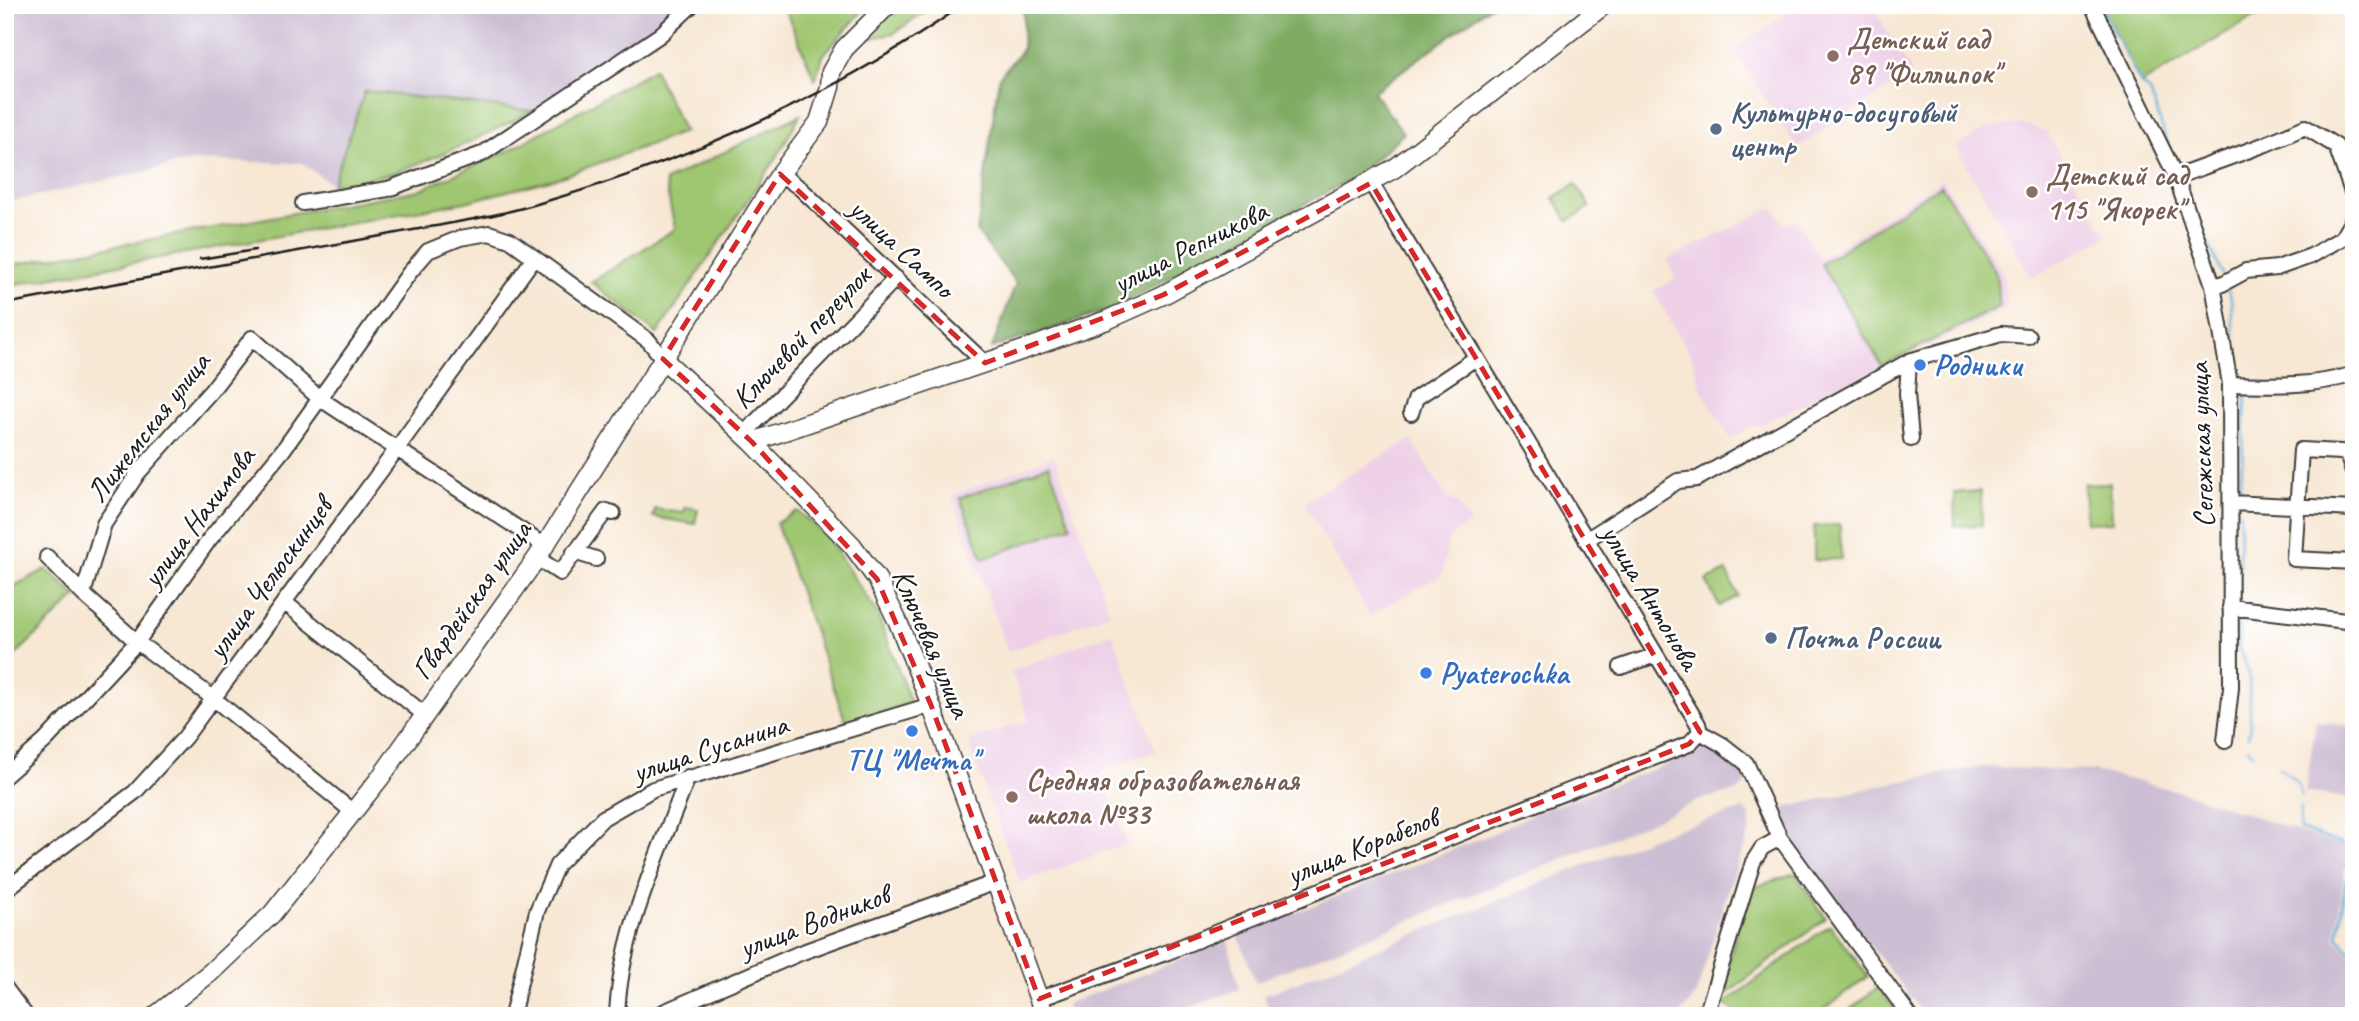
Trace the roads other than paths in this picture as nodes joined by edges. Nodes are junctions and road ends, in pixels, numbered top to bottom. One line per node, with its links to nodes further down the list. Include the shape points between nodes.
1 (692, 5): 8 (street, via 660,35 482,154 388,189)
2 (888, 5): 5 (main road, Гвардейская улица, via 845,49 831,72 819,122)
3 (1604, 5): 7 (main road, улица Репникова)
4 (2092, 5): 6 (street, Сегежская улица)
5 (780, 174): 12 (street, улица Сампо); 16 (main road, Гвардейская улица)
6 (2176, 177): 9 (street, via 2305,127 2336,146 2353,195); 13 (street, Сегежская улица)
7 (1371, 183): 15 (street, улица Антонова); 18 (main road, улица Репникова, via 1163,295)
8 (303, 203)
9 (2354, 214): 10 (street)
10 (2348, 242): 13 (street)
11 (534, 258): 16 (street, улица Нахимова, via 649,341); 21 (street, улица Нахимова, via 510,240 489,233 460,237 428,251); 25 (street, улица Челюскинцев)
12 (896, 278): 18 (street, улица Сампо); 23 (street, Ключевой переулок)
13 (2213, 285): 20 (street, Сегежская улица)
14 (2028, 336): 17 (street, via 2001,334)
15 (1476, 358): 22 (street, via 1416,398); 31 (street, улица Антонова)
16 (663, 359): 23 (main road, Ключевая улица); 32 (main road, Гвардейская улица)
17 (1909, 361): 24 (street); 31 (street, via 1697,479 1678,481)
18 (985, 363): 23 (main road, улица Репникова)
19 (2354, 374): 20 (street, via 2329,382)
20 (2230, 384): 27 (street, Сегежская улица)
21 (319, 398): 25 (street); 37 (street, Лижемская улица, via 252,338 138,473 104,524); 41 (street, улица Нахимова)
22 (1411, 413)
23 (748, 438): 45 (main road, Ключевая улица, via 852,545 877,579)
24 (1911, 439)
25 (396, 450): 32 (street); 38 (street, улица Челюскинцев)
26 (2354, 475): 28 (street, via 2347,454 2301,450)
27 (2232, 503): 28 (street); 39 (street, Сегежская улица)
28 (2297, 506): 29 (street); 36 (street, via 2294,559)
29 (2354, 509)
30 (613, 513): 33 (street, via 606,511)
31 (1586, 540): 42 (street, улица Антонова)
32 (541, 552): 33 (street, via 560,573); 46 (main road, Гвардейская улица)
33 (574, 552): 35 (street)
34 (47, 557): 37 (street)
35 (596, 559)
36 (2354, 562)
37 (83, 594): 41 (street)
38 (284, 602): 44 (street, улица Челюскинцев); 46 (street)
39 (2235, 608): 40 (street); 48 (street, Сегежская улица)
40 (2354, 622)
41 (137, 642): 44 (street); 49 (street, улица Нахимова, via 45,741)
42 (1656, 655): 43 (street); 47 (street, улица Антонова)
43 (1620, 667)
44 (213, 698): 51 (street); 54 (street, улица Челюскинцев, via 135,792)
45 (931, 705): 50 (street, улица Сусанина); 53 (main road, Ключевая улица)
46 (425, 715): 51 (main road, Гвардейская улица)
47 (1700, 732): 52 (street, via 1746,763); 56 (street, улица Корабелов, via 1689,744)
48 (2225, 741)
49 (5, 776)
50 (688, 777): 60 (street, улица Сусанина, via 653,789 603,818 557,865 537,911); 61 (street, via 627,944 618,982)
51 (354, 812): 59 (main road, Гвардейская улица, via 272,914 211,972)
52 (1780, 838): 57 (street, via 1762,848 1752,862); 63 (street)
53 (996, 882): 56 (main road, Ключевая улица); 62 (street, улица Водников, via 800,953)
54 (5, 890)
55 (5, 988): 58 (street)
56 (1042, 1008)
57 (1704, 1012)
58 (26, 1016)
59 (155, 1016)
60 (512, 1016)
61 (617, 1016)
62 (654, 1016)
63 (1910, 1016)

